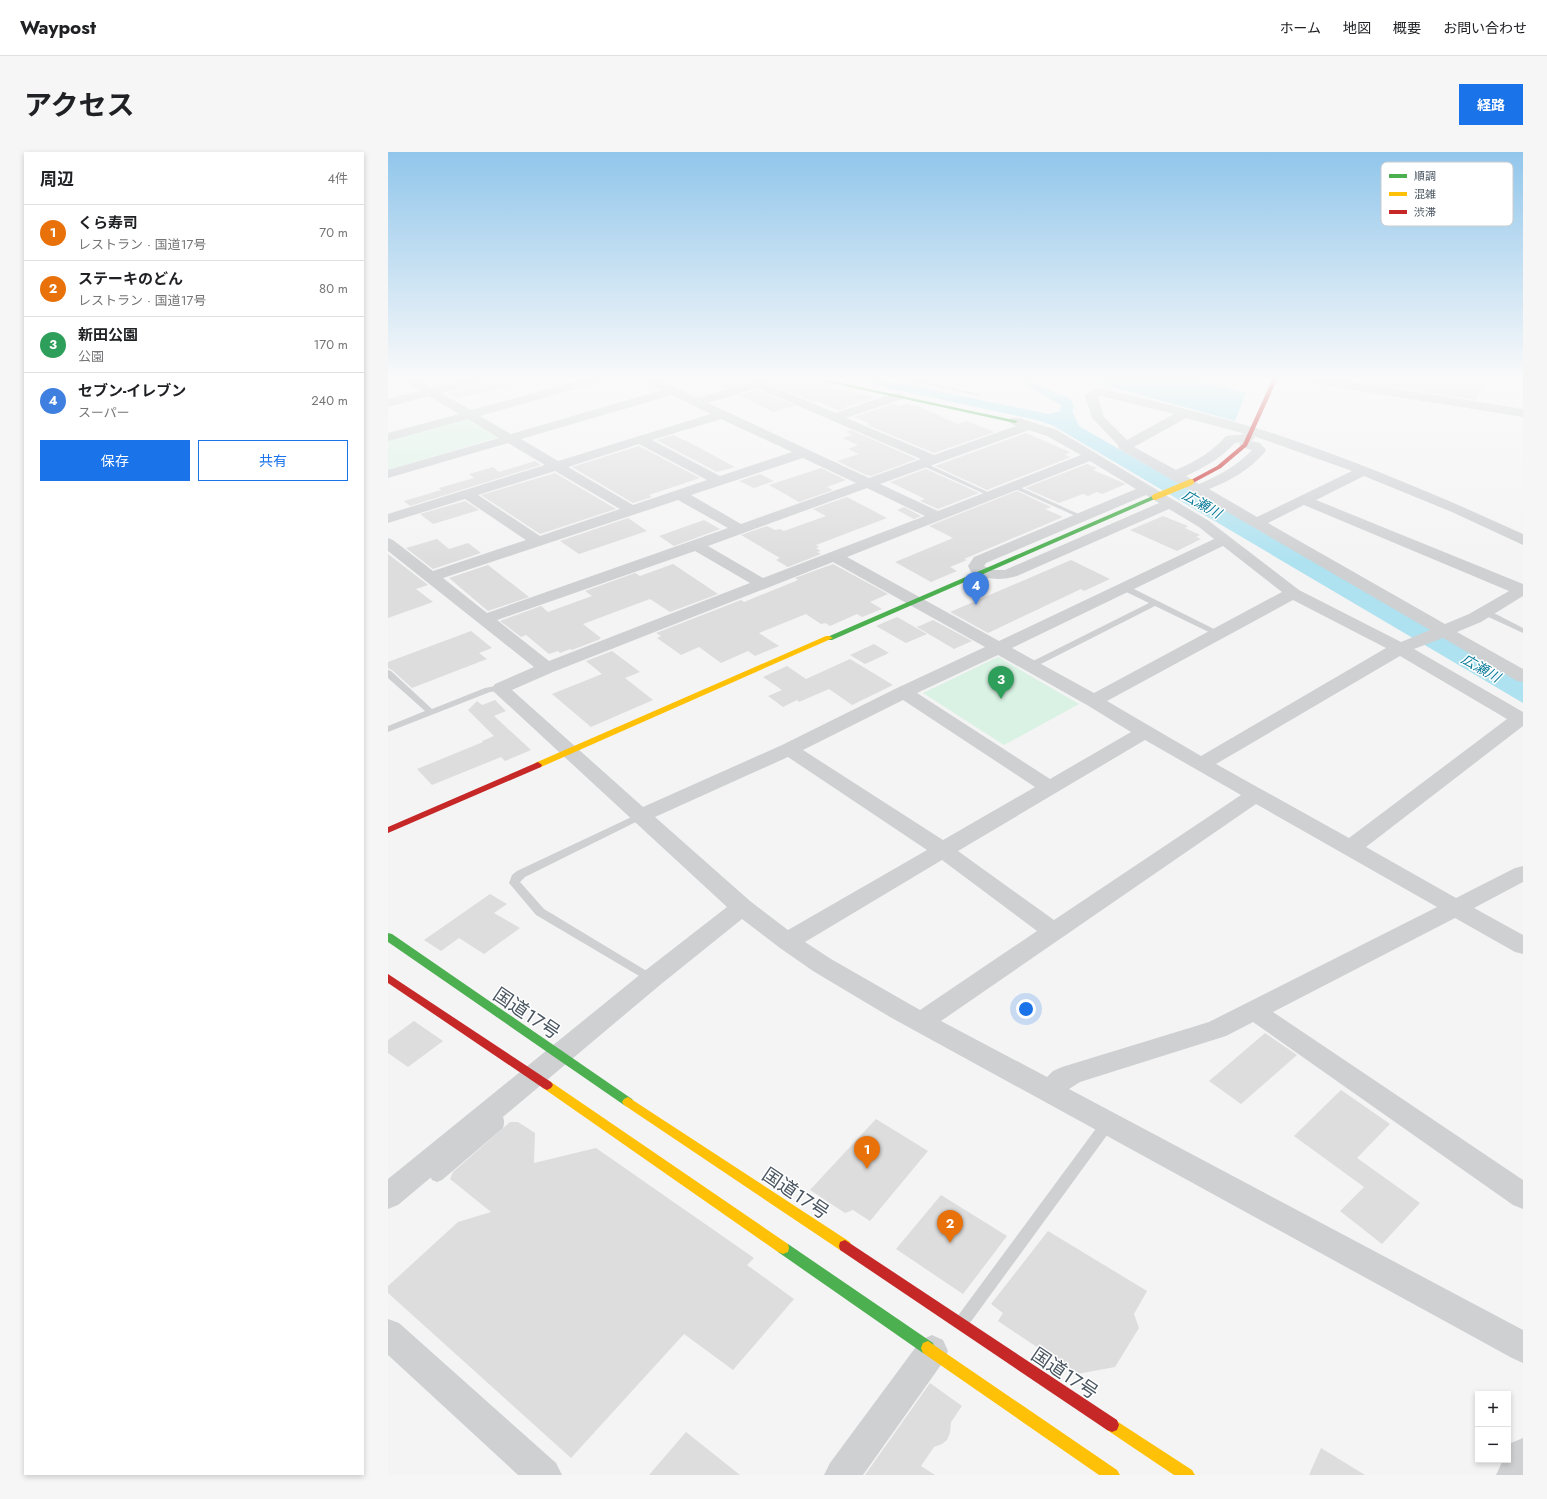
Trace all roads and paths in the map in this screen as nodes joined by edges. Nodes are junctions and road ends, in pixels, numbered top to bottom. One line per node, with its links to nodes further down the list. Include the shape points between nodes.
1 (504, 440): 20 (street)
2 (513, 440): 18 (street)
3 (641, 440): 18 (street); 22 (street)
4 (776, 440): 15 (street)
5 (883, 440): 17 (street)
6 (982, 440): 17 (street)
7 (1064, 440): 16 (street)
8 (1118, 440): 14 (street)
9 (1138, 440): 14 (street)
10 (1231, 440): 21 (street, via 1203,463)
11 (1248, 440): 24 (main road, via 1234,456)
12 (1250, 440): 24 (street, via 1258,451 1244,465 1227,476)
13 (1255, 440): 19 (street)
14 (1124, 446): 21 (street)
15 (804, 453): 22 (street); 23 (street)
16 (1091, 456): 25 (street); 26 (street)
17 (929, 462): 23 (street); 29 (lane)
18 (556, 466): 27 (street); 32 (street)
19 (1364, 471): 30 (street); 39 (street, via 1458,509)
20 (388, 474)
21 (1175, 476): 24 (street)
22 (719, 481): 28 (street)
23 (870, 483): 33 (street); 37 (street)
24 (1194, 485): 26 (main road, bridge); 36 (street)
25 (1013, 486): 29 (street); 34 (lane)
26 (1151, 493): 31 (street); 34 (street); 44 (main road)
27 (467, 494): 35 (street); 40 (street)
28 (679, 494): 32 (street); 37 (street)
29 (991, 495): 33 (street)
30 (1304, 500): 36 (street); 48 (street)
31 (1171, 503): 38 (street); 44 (street, via 1004,575)
32 (632, 510): 40 (street)
33 (938, 516): 43 (street)
34 (1082, 517): 44 (street, via 978,562 976,566)
35 (388, 519)
36 (1255, 522): 55 (street)
37 (740, 529): 42 (street)
38 (1225, 540): 47 (street); 49 (street)
39 (1523, 540)
40 (537, 541): 45 (street)
41 (389, 545): 45 (street)
42 (696, 545): 46 (street); 53 (street)
43 (834, 556): 46 (street); 50 (street)
44 (982, 572): 50 (main road)
45 (431, 577): 53 (street)
46 (762, 584): 60 (street)
47 (1123, 587): 51 (lane); 58 (street)
48 (1522, 590): 52 (street)
49 (1293, 593): 56 (street); 57 (street)
50 (916, 601): 58 (street); 71 (main road)
51 (1154, 603): 56 (lane); 59 (lane)
52 (1485, 612): 54 (lane); 55 (street)
53 (485, 619): 60 (street)
54 (1523, 630)
55 (1441, 632): 57 (street); 62 (street)
56 (1220, 634): 65 (street)
57 (1408, 646): 67 (street); 72 (street, via 1388,654)
58 (998, 648): 59 (street); 64 (street)
59 (1030, 666): 65 (street)
60 (547, 668): 63 (street)
61 (388, 673): 66 (lane)
62 (1523, 677)
63 (501, 688): 66 (lane, via 488,690); 71 (street)
64 (904, 692): 70 (street); 73 (street)
65 (1094, 701): 69 (street)
66 (431, 712): 68 (lane)
67 (1522, 720): 77 (street, via 1515,722)
68 (388, 729)
69 (1145, 732): 72 (street); 73 (street)
70 (789, 749): 75 (street); 78 (street)
71 (569, 752): 75 (street); 76 (main road)
72 (1203, 763): 74 (street)
73 (1050, 788): 78 (street)
74 (1257, 794): 77 (street); 82 (street)
75 (640, 816): 80 (street); 87 (lane, via 521,874 514,883 540,912)
76 (390, 827)
77 (1351, 848): 81 (street)
78 (943, 850): 82 (street); 84 (street)
79 (1523, 873): 81 (street)
80 (742, 907): 84 (street); 87 (street)
81 (1455, 907): 85 (street); 88 (street)
82 (1054, 932): 89 (street, via 930,1015)
83 (388, 937): 90 (main road, 国道17号)
84 (788, 942): 89 (street, via 848,981)
85 (1523, 946)
86 (388, 978): 91 (main road)
87 (651, 979): 90 (street)
88 (1256, 1010): 92 (street, via 1206,1033 1071,1074 1062,1079); 97 (street, via 1266,1020)
89 (923, 1023): 92 (street)
90 (558, 1055): 91 (street); 98 (main road, 国道17号)
91 (534, 1076): 93 (street); 101 (main road)
92 (1051, 1091): 94 (street)
93 (491, 1112): 95 (lane, via 498,1119 498,1124); 96 (street)
94 (1108, 1123): 98 (lane); 100 (street)
95 (437, 1176)
96 (388, 1196)
97 (1523, 1196)
98 (961, 1323): 106 (main road, 国道17号)
99 (388, 1334): 103 (street)
100 (1523, 1347)
101 (932, 1351): 104 (street); 105 (main road)
102 (1523, 1455): 107 (street)
103 (544, 1475)
104 (842, 1475)
105 (1112, 1475)
106 (1187, 1475)
107 (1514, 1475)

